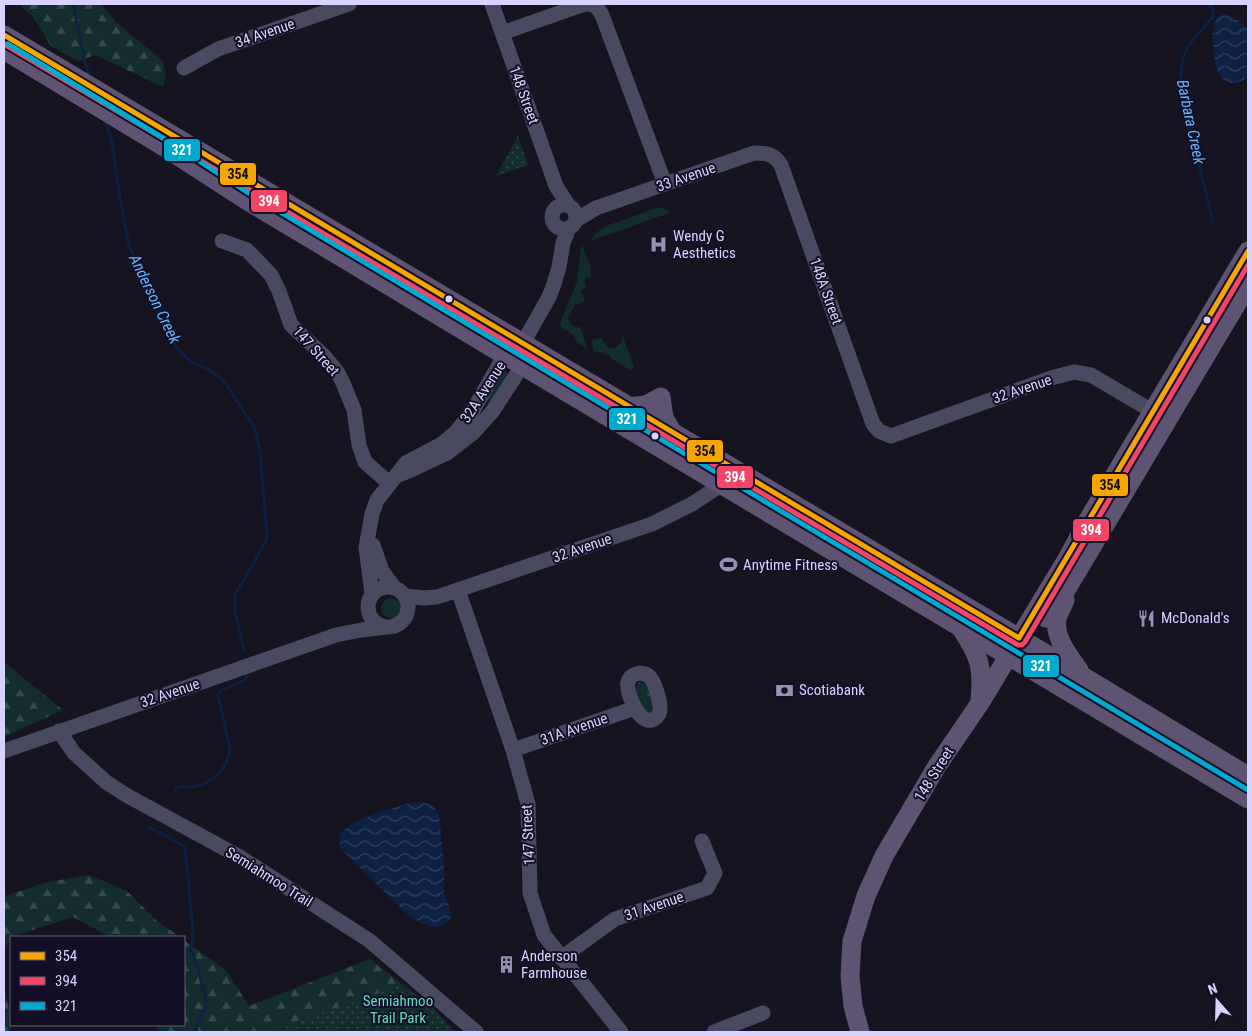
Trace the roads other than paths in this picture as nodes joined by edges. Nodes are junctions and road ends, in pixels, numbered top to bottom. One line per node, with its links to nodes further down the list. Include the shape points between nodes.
1 (349, 4): 7 (street, 34 Avenue, via 218,49)
2 (492, 4): 4 (street, 148 Street)
3 (593, 4): 4 (street); 10 (street, via 602,15)
4 (502, 33): 11 (street, 148 Street)
5 (4, 35): 8 (main road)
6 (4, 50): 8 (main road)
7 (184, 68)
8 (85, 90): 15 (main road, via 106,95); 16 (main road, via 114,117)
9 (776, 158): 10 (street, 33 Avenue, via 767,153 754,153); 19 (street, 148A Street, via 782,165)
10 (665, 184): 11 (street, 33 Avenue)
11 (566, 220): 15 (street, 148 Street, via 554,284)
12 (222, 241): 20 (street, 147 Street, via 247,250 271,275 292,325 325,357 343,382 354,410 359,446 366,462)
13 (1248, 251): 14 (main road)
14 (1243, 282): 18 (main road)
15 (523, 343): 16 (street, 32A Avenue); 17 (street, 148 Street); 22 (main road)
16 (506, 356): 17 (main road); 20 (street, 32A Avenue, via 456,432 442,444 410,460)
17 (522, 366): 20 (street, 32A Avenue, via 488,416 466,439 440,458); 21 (main road)
18 (1160, 416): 19 (street, 32 Avenue, via 1091,375 1074,372 891,436); 26 (main road); 33 (main road)
19 (873, 424)
20 (392, 479): 23 (street, via 374,506)
21 (721, 485): 22 (main road, via 734,482 772,504); 24 (street, 32 Avenue, via 652,524); 30 (main road)
22 (811, 516): 33 (main road)
23 (369, 532): 25 (street, via 382,571); 28 (street, via 366,547)
24 (458, 590): 27 (street, 32 Avenue); 39 (street, 147 Street)
25 (399, 592): 27 (street, 32 Avenue, via 424,598); 28 (street, via 381,588); 29 (street, via 408,604)
26 (1065, 592): 33 (main road); 35 (main road, via 1065,602 1057,619 1058,635 1065,652)
27 (437, 597): 29 (street, 32 Avenue)
28 (370, 599): 31 (street, via 368,610 372,620); 32 (street, 32 Avenue, via 364,614)
29 (406, 616): 31 (street, via 398,625)
30 (960, 626): 34 (main road); 36 (main road, via 982,668)
31 (387, 627): 32 (street, 32 Avenue)
32 (336, 635): 38 (street, 32 Avenue)
33 (1024, 641): 34 (main road); 35 (main road)
34 (1014, 658): 36 (main road, 148 Street); 42 (main road); 44 (main road, 148 Street)
35 (1084, 676): 41 (main road)
36 (980, 703): 44 (main road, 148 Street, via 937,766 884,856)
37 (635, 708): 39 (street, 31A Avenue)
38 (59, 731): 40 (street, 32 Avenue); 47 (street, Semiahmoo Trail, via 74,753 106,782 240,857 370,941)
39 (514, 750): 45 (street, 147 Street, via 528,804 530,893 544,935)
40 (4, 751)
41 (1248, 776)
42 (1248, 799)
43 (702, 841): 45 (street, 31 Avenue, via 715,873 707,888 615,919)
44 (866, 896): 50 (main road, 148 Street, via 852,941 850,976)
45 (561, 958): 48 (street, 147 Street)
46 (762, 1013): 49 (street)
47 (476, 1032)
48 (622, 1032)
49 (714, 1032)
50 (860, 1032)

